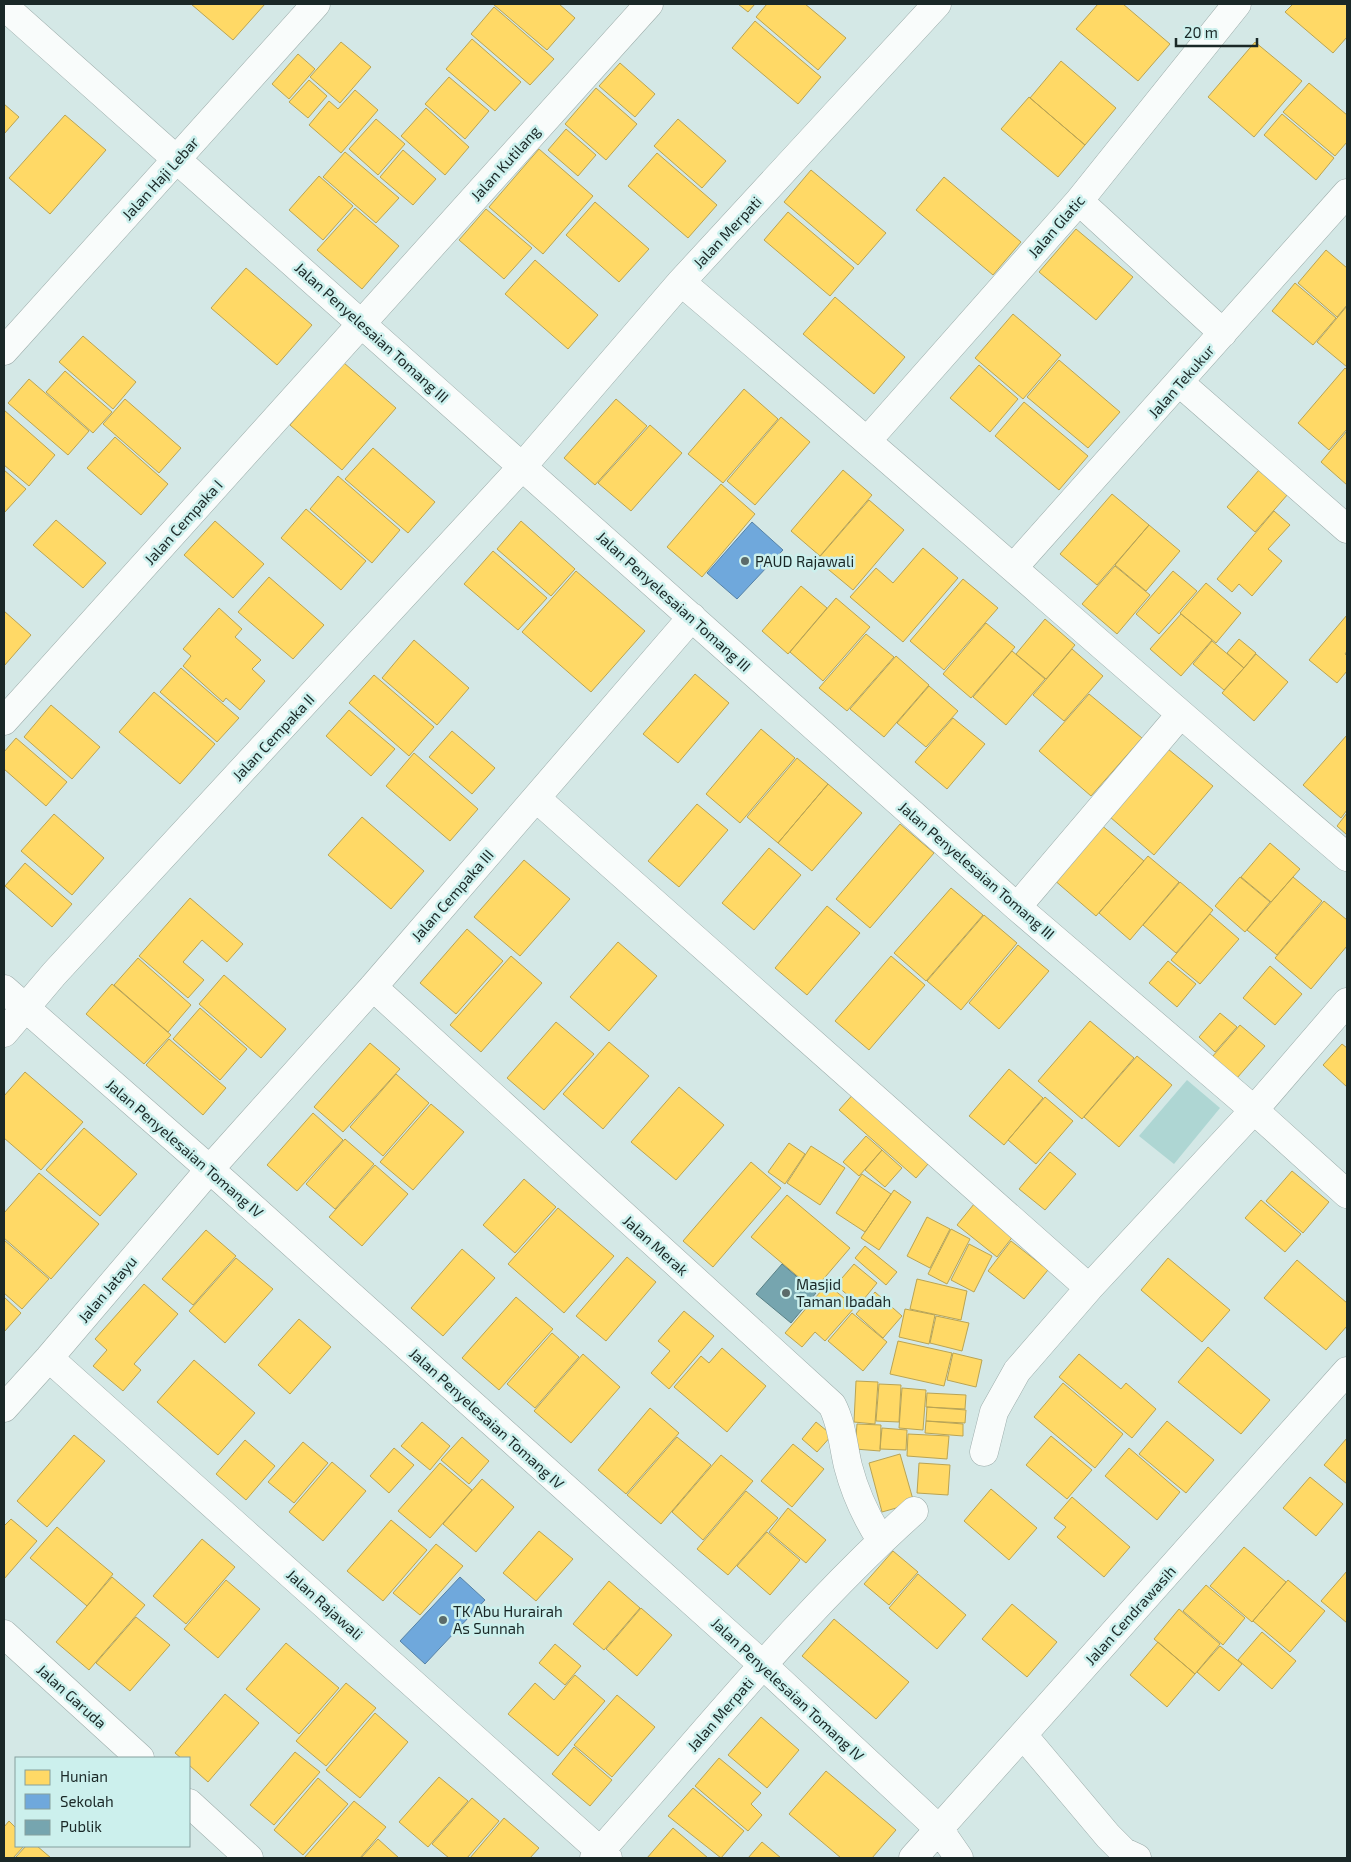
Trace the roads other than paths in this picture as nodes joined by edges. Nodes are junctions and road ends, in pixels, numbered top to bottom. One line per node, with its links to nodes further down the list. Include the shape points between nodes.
1 (316, 4): 6 (street, Jalan Haji Lebar)
2 (648, 4): 10 (street, Jalan Kutilang)
3 (937, 4): 9 (street, Jalan Merpati)
4 (1237, 4): 7 (street, Jalan Glatic)
5 (4, 6): 6 (street, Jalan Penyelesaian Tomang III)
6 (177, 159): 10 (street, Jalan Penyelesaian Tomang III); 12 (street, Jalan Haji Lebar)
7 (1079, 201): 11 (street); 14 (street, Jalan Glatic)
8 (1344, 205): 11 (street, Jalan Tekukur)
9 (681, 282): 14 (street); 15 (street, Jalan Merpati)
10 (362, 324): 15 (street, Jalan Penyelesaian Tomang III); 20 (street, Jalan Cempaka I)
11 (1223, 334): 13 (street, Jalan Tekukur)
12 (4, 351)
13 (1180, 383): 16 (street); 17 (street, Jalan Tekukur)
14 (867, 441): 17 (street)
15 (522, 466): 18 (street, Jalan Penyelesaian Tomang III); 27 (street, Jalan Cempaka II)
16 (1347, 529)
17 (1014, 567): 19 (street)
18 (692, 617): 21 (street, Jalan Cempaka III); 23 (street, Jalan Penyelesaian Tomang III)
19 (1180, 715): 22 (street); 23 (street)
20 (4, 721)
21 (536, 798): 24 (street, Jalan Cempaka III); 32 (street)
22 (1347, 857)
23 (1017, 906): 29 (street, Jalan Penyelesaian Tomang III)
24 (373, 987): 30 (street, Jalan Cempaka III); 38 (street, Jalan Merak, via 832,1405 858,1497)
25 (4, 989): 27 (street, Jalan Penyelesaian Tomang IV)
26 (1347, 1002): 29 (street)
27 (24, 1007): 28 (street, Jalan Cempaka II); 30 (street, Jalan Penyelesaian Tomang IV)
28 (4, 1033)
29 (1254, 1110): 31 (street, Jalan Penyelesaian Tomang III); 32 (street)
30 (209, 1170): 33 (street, Jalan Jatayu); 40 (street, Jalan Penyelesaian Tomang IV)
31 (1347, 1194)
32 (1089, 1288): 36 (street, via 1017,1371 994,1412)
33 (49, 1358): 35 (street, Jalan Jatayu); 45 (street, Jalan Rajawali)
34 (1347, 1371): 41 (street, Jalan Cendrawasih)
35 (4, 1408)
36 (984, 1452)
37 (914, 1511): 38 (street, Jalan Merpati)
38 (881, 1540): 40 (street, Jalan Merpati)
39 (4, 1634): 42 (street, Jalan Garuda)
40 (763, 1665): 44 (street, Jalan Penyelesaian Tomang IV); 45 (street, Jalan Merpati)
41 (1023, 1735): 44 (street, Jalan Cendrawasih); 49 (street, via 1108,1836 1124,1852)
42 (139, 1757)
43 (190, 1804): 46 (street)
44 (939, 1829): 47 (street, Jalan Cendrawasih); 48 (street, Jalan Penyelesaian Tomang IV)
45 (601, 1856)
46 (249, 1858)
47 (913, 1858)
48 (959, 1858)
49 (1137, 1858)

